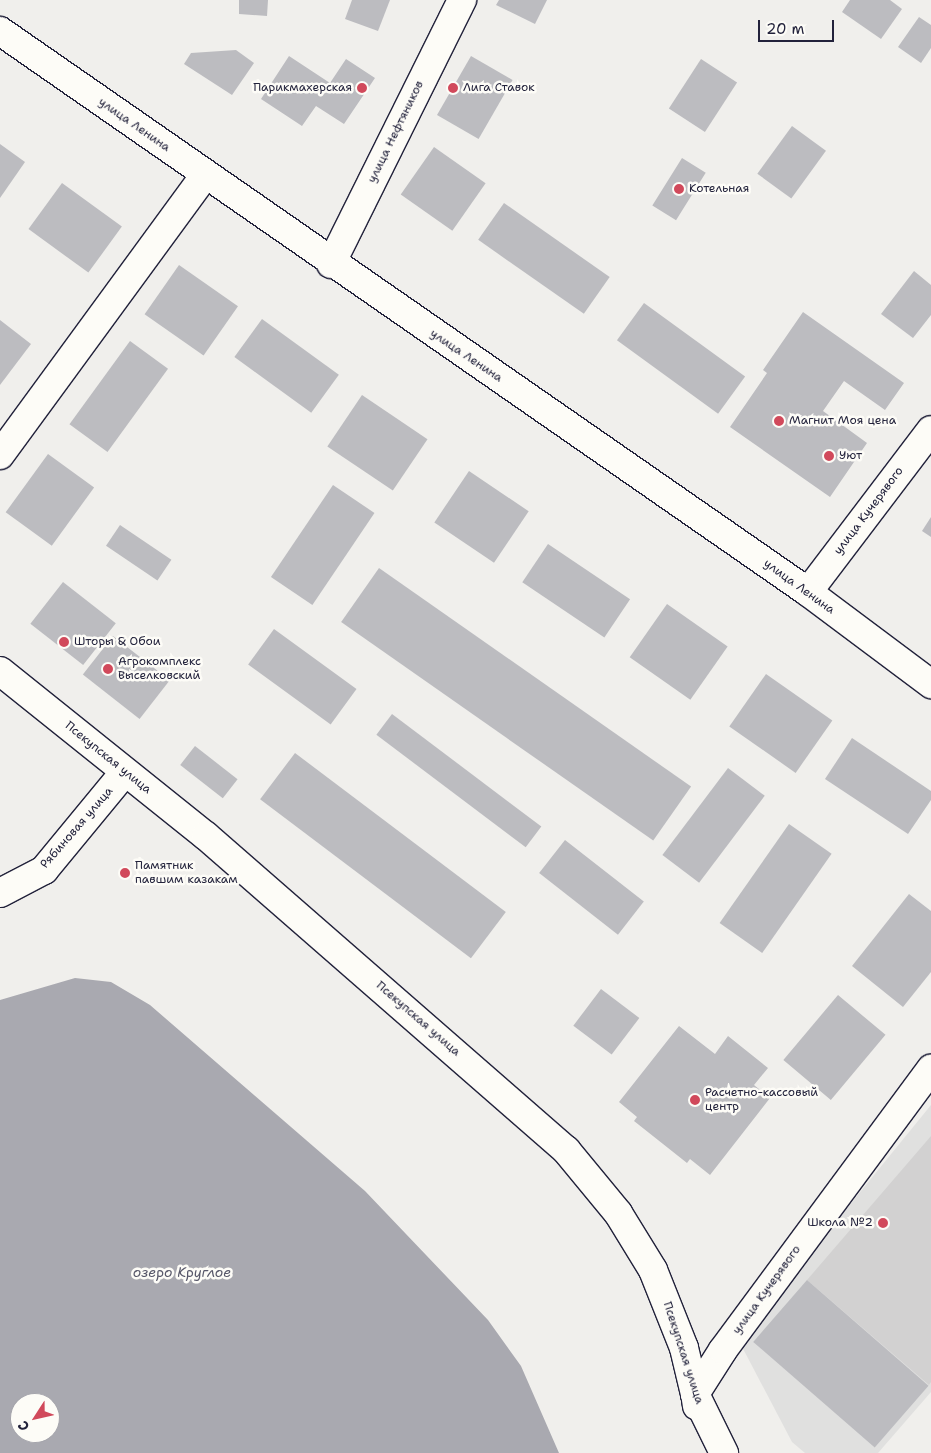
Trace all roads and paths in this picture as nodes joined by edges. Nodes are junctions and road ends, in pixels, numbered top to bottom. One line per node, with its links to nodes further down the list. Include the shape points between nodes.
1 (462, 0): 4 (street, улица Нефтяников)
2 (0, 31): 3 (street, улица Ленина)
3 (205, 175): 4 (street, улица Ленина); 6 (street)
4 (331, 264): 7 (street, улица Ленина)
5 (931, 430): 7 (street, улица Кучерявого)
6 (0, 455)
7 (808, 592): 9 (street, улица Ленина)
8 (0, 671): 10 (street, Псекупская улица)
9 (931, 684)
10 (124, 772): 11 (street, Рябиновая улица, via 44,870); 13 (street, Псекупская улица, via 206,836 526,1113 578,1162 618,1213 653,1270 684,1348)
11 (0, 893)
12 (931, 1069): 13 (street, улица Кучерявого, via 723,1350)
13 (695, 1394): 14 (street); 15 (street, Псекупская улица)
14 (704, 1453)
15 (724, 1453)

